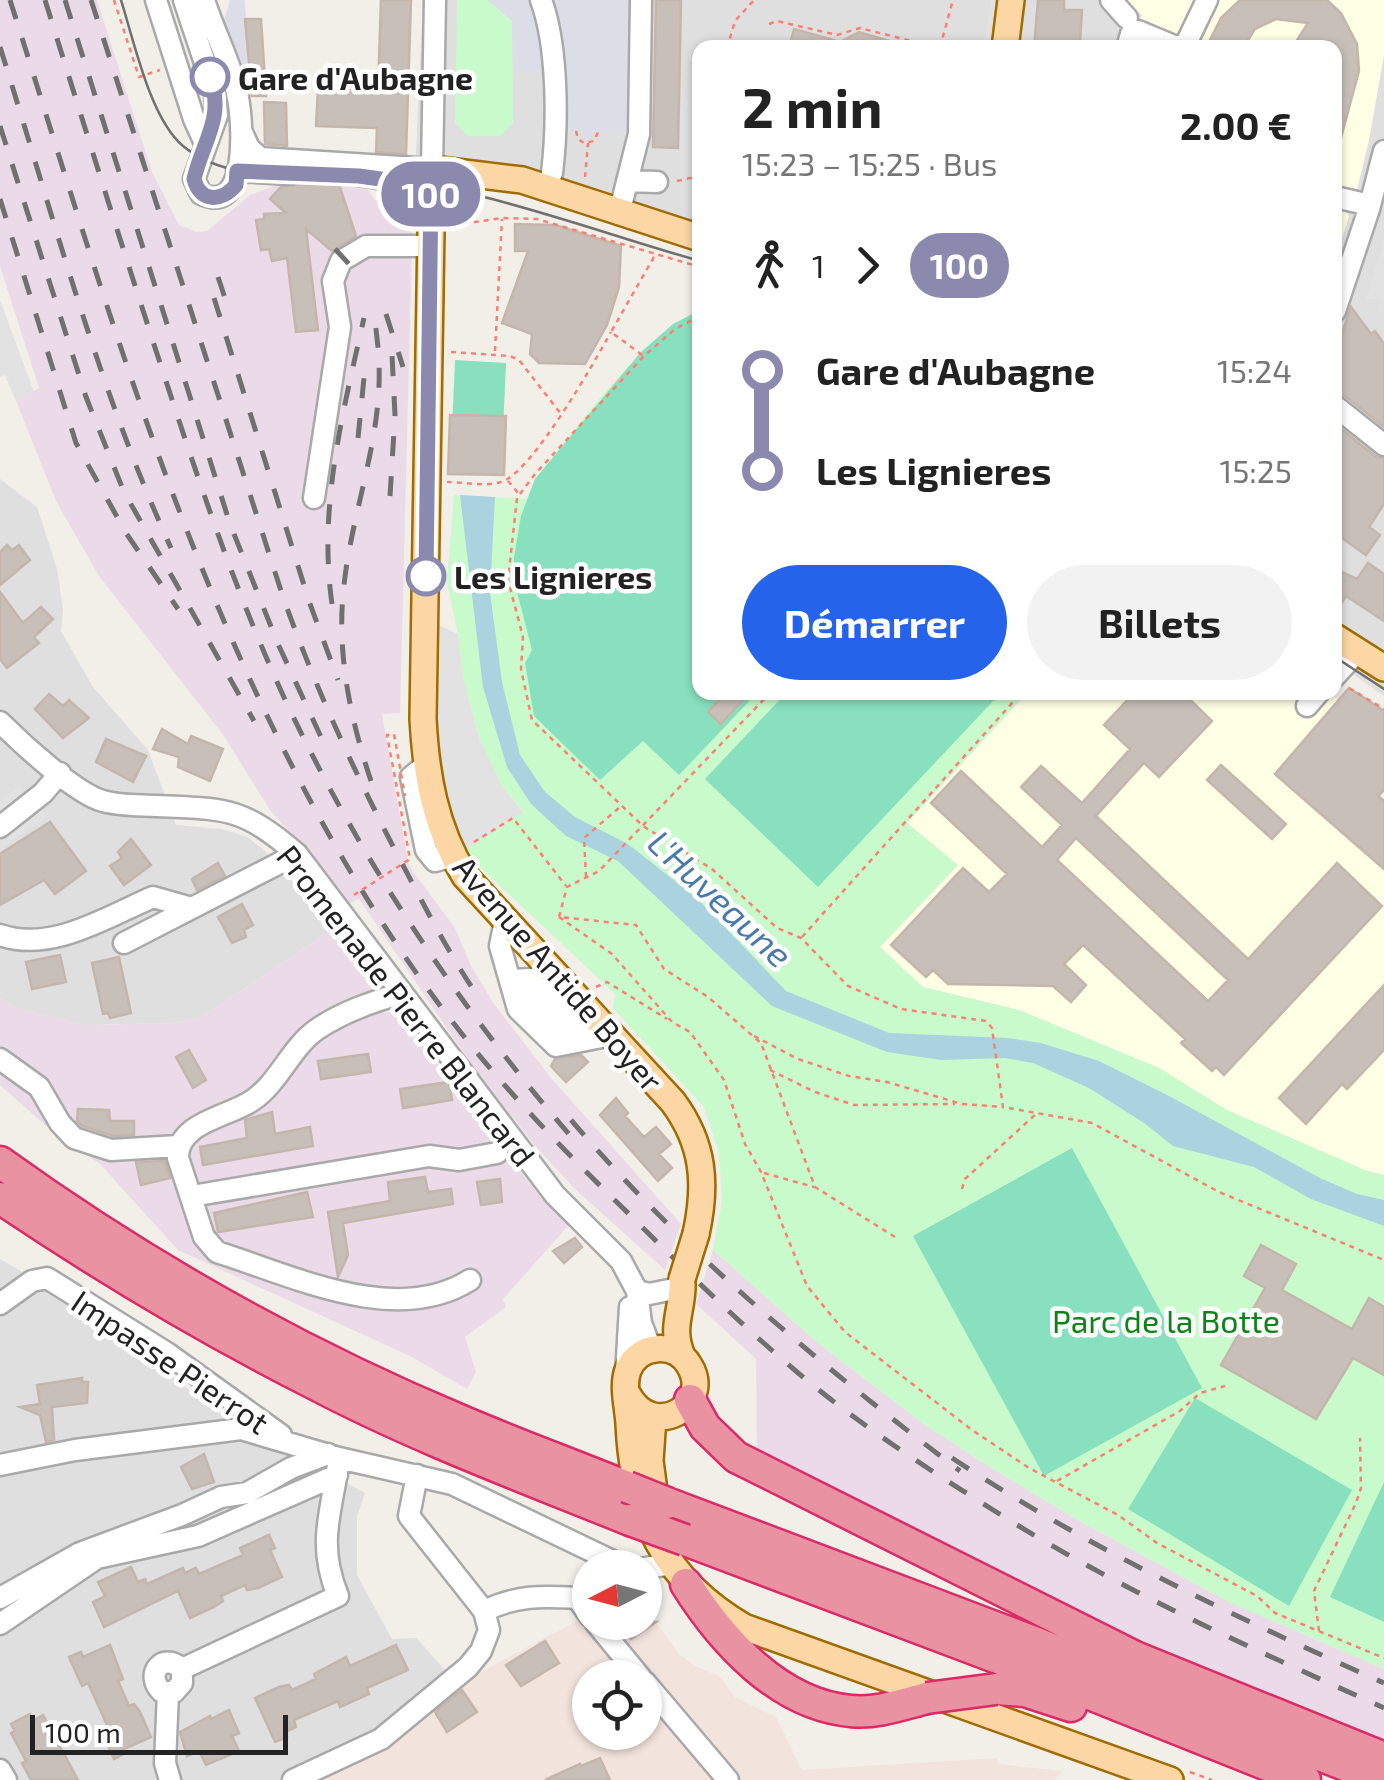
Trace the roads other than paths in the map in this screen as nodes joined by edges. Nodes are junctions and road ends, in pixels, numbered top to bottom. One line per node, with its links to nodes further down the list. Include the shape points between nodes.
1 (156, 0): 18 (street)
2 (184, 0): 18 (street, via 216,93 217,115)
3 (204, 0): 12 (street)
4 (223, 0): 12 (street)
5 (435, 0): 22 (street, Avenue Antide Boyer)
6 (540, 0): 21 (street, via 552,40)
7 (641, 0): 23 (street, via 639,134)
8 (1011, 0): 13 (main road)
9 (1111, 0): 11 (street)
10 (1208, 0): 16 (street)
11 (1126, 18)
12 (212, 26): 17 (street, via 238,95)
13 (1006, 40)
14 (1129, 40): 15 (street, via 1138,32)
15 (1159, 40)
16 (1188, 40)
17 (241, 130): 20 (street); 22 (street, via 260,158)
18 (206, 143): 20 (street, via 194,179 201,194 225,196 236,185)
19 (1384, 151): 26 (street)
20 (237, 171): 22 (street)
21 (552, 173)
22 (432, 178): 27 (main road, via 522,180); 29 (main road, Avenue Antide Boyer)
23 (627, 181): 24 (street); 27 (street)
24 (657, 182)
25 (1342, 198): 26 (street)
26 (1370, 205): 30 (street)
27 (619, 214): 28 (main road)
28 (692, 236)
29 (429, 246): 33 (street, via 366,246 342,262 333,280 340,327); 43 (main road, Avenue Antide Boyer, via 427,764 453,856)
30 (1342, 290)
31 (1342, 412): 32 (street)
32 (1384, 446)
33 (314, 498)
34 (1342, 641): 35 (main road)
35 (1358, 651): 36 (main road); 37 (street)
36 (1384, 668)
37 (1343, 682)
38 (0, 722): 39 (street, Promenade Pierre Blancard)
39 (60, 773): 40 (street); 41 (street, Promenade Pierre Blancard, via 106,802 244,815)
40 (0, 827)
41 (297, 854): 42 (street); 46 (street, Promenade Pierre Blancard)
42 (192, 908): 44 (street, via 153,897 71,932 20,942); 45 (street)
43 (506, 920): 47 (main road, Avenue Antide Boyer); 47 (street, via 500,946 511,980 573,1042)
44 (0, 935)
45 (124, 942)
46 (402, 993): 49 (street, via 350,1010 313,1032 251,1102 187,1134); 54 (street, Promenade Pierre Blancard, via 555,1195)
47 (612, 1034): 56 (main road, Avenue Antide Boyer, bridge, via 673,1102 696,1140 704,1188)
48 (0, 1059): 49 (street, via 39,1087 74,1138 111,1150)
49 (178, 1146): 52 (street)
50 (496, 1153): 52 (street, via 459,1160 429,1156)
51 (0, 1162): 87 (highway, bridge, via 186,1282 462,1422)
52 (192, 1196): 55 (street, via 204,1237 217,1252 360,1297 426,1297)
53 (0, 1198): 69 (highway, bridge, via 80,1252 316,1385 630,1520)
54 (627, 1270): 57 (street, Promenade Pierre Blancard); 61 (street)
55 (470, 1280)
56 (678, 1284): 57 (street); 59 (main road, Avenue Antide Boyer); 60 (main road, Avenue Antide Boyer, via 683,1293 674,1328)
57 (637, 1291): 59 (street, Promenade Pierre Blancard)
58 (0, 1304): 64 (street, Impasse Pierrot, via 47,1278 167,1352)
59 (652, 1349): 60 (main road); 61 (main road, via 635,1358)
60 (682, 1356): 62 (main road, via 694,1377)
61 (627, 1385): 63 (main road, via 633,1405); 69 (main road, via 640,1502 654,1539)
62 (690, 1400): 63 (main road, via 674,1415); 78 (highway, via 736,1457 1135,1656)
63 (653, 1417): 69 (main road, via 655,1500)
64 (291, 1442): 65 (street); 66 (street, via 241,1429)
65 (335, 1462): 67 (street); 71 (street, via 291,1468 247,1492 221,1496 80,1554); 74 (street, via 198,1536 97,1558); 82 (street, via 324,1546 338,1596 182,1669 174,1662 157,1666 154,1684 168,1692 164,1763)
66 (0, 1465)
67 (416, 1475): 68 (street, via 477,1494); 73 (street, via 410,1516)
68 (587, 1550)
69 (681, 1563): 70 (street); 80 (main road, via 707,1603 744,1626); 85 (highway, bridge, via 710,1623 759,1670 816,1704 852,1712 996,1688 1025,1691); 86 (highway, via 1027,1668)
70 (662, 1566)
71 (0, 1598)
72 (572, 1598): 73 (street, via 507,1600)
73 (484, 1611): 83 (street, via 489,1630 468,1667 382,1739)
74 (0, 1624)
75 (610, 1640): 76 (street)
76 (626, 1660)
77 (662, 1702): 84 (street)
78 (1384, 1758)
79 (0, 1770): 81 (street)
80 (1174, 1774)
81 (6, 1780)
82 (170, 1780)
83 (293, 1780)
84 (728, 1780)
85 (1271, 1780)
86 (1306, 1780)
87 (1383, 1780)

